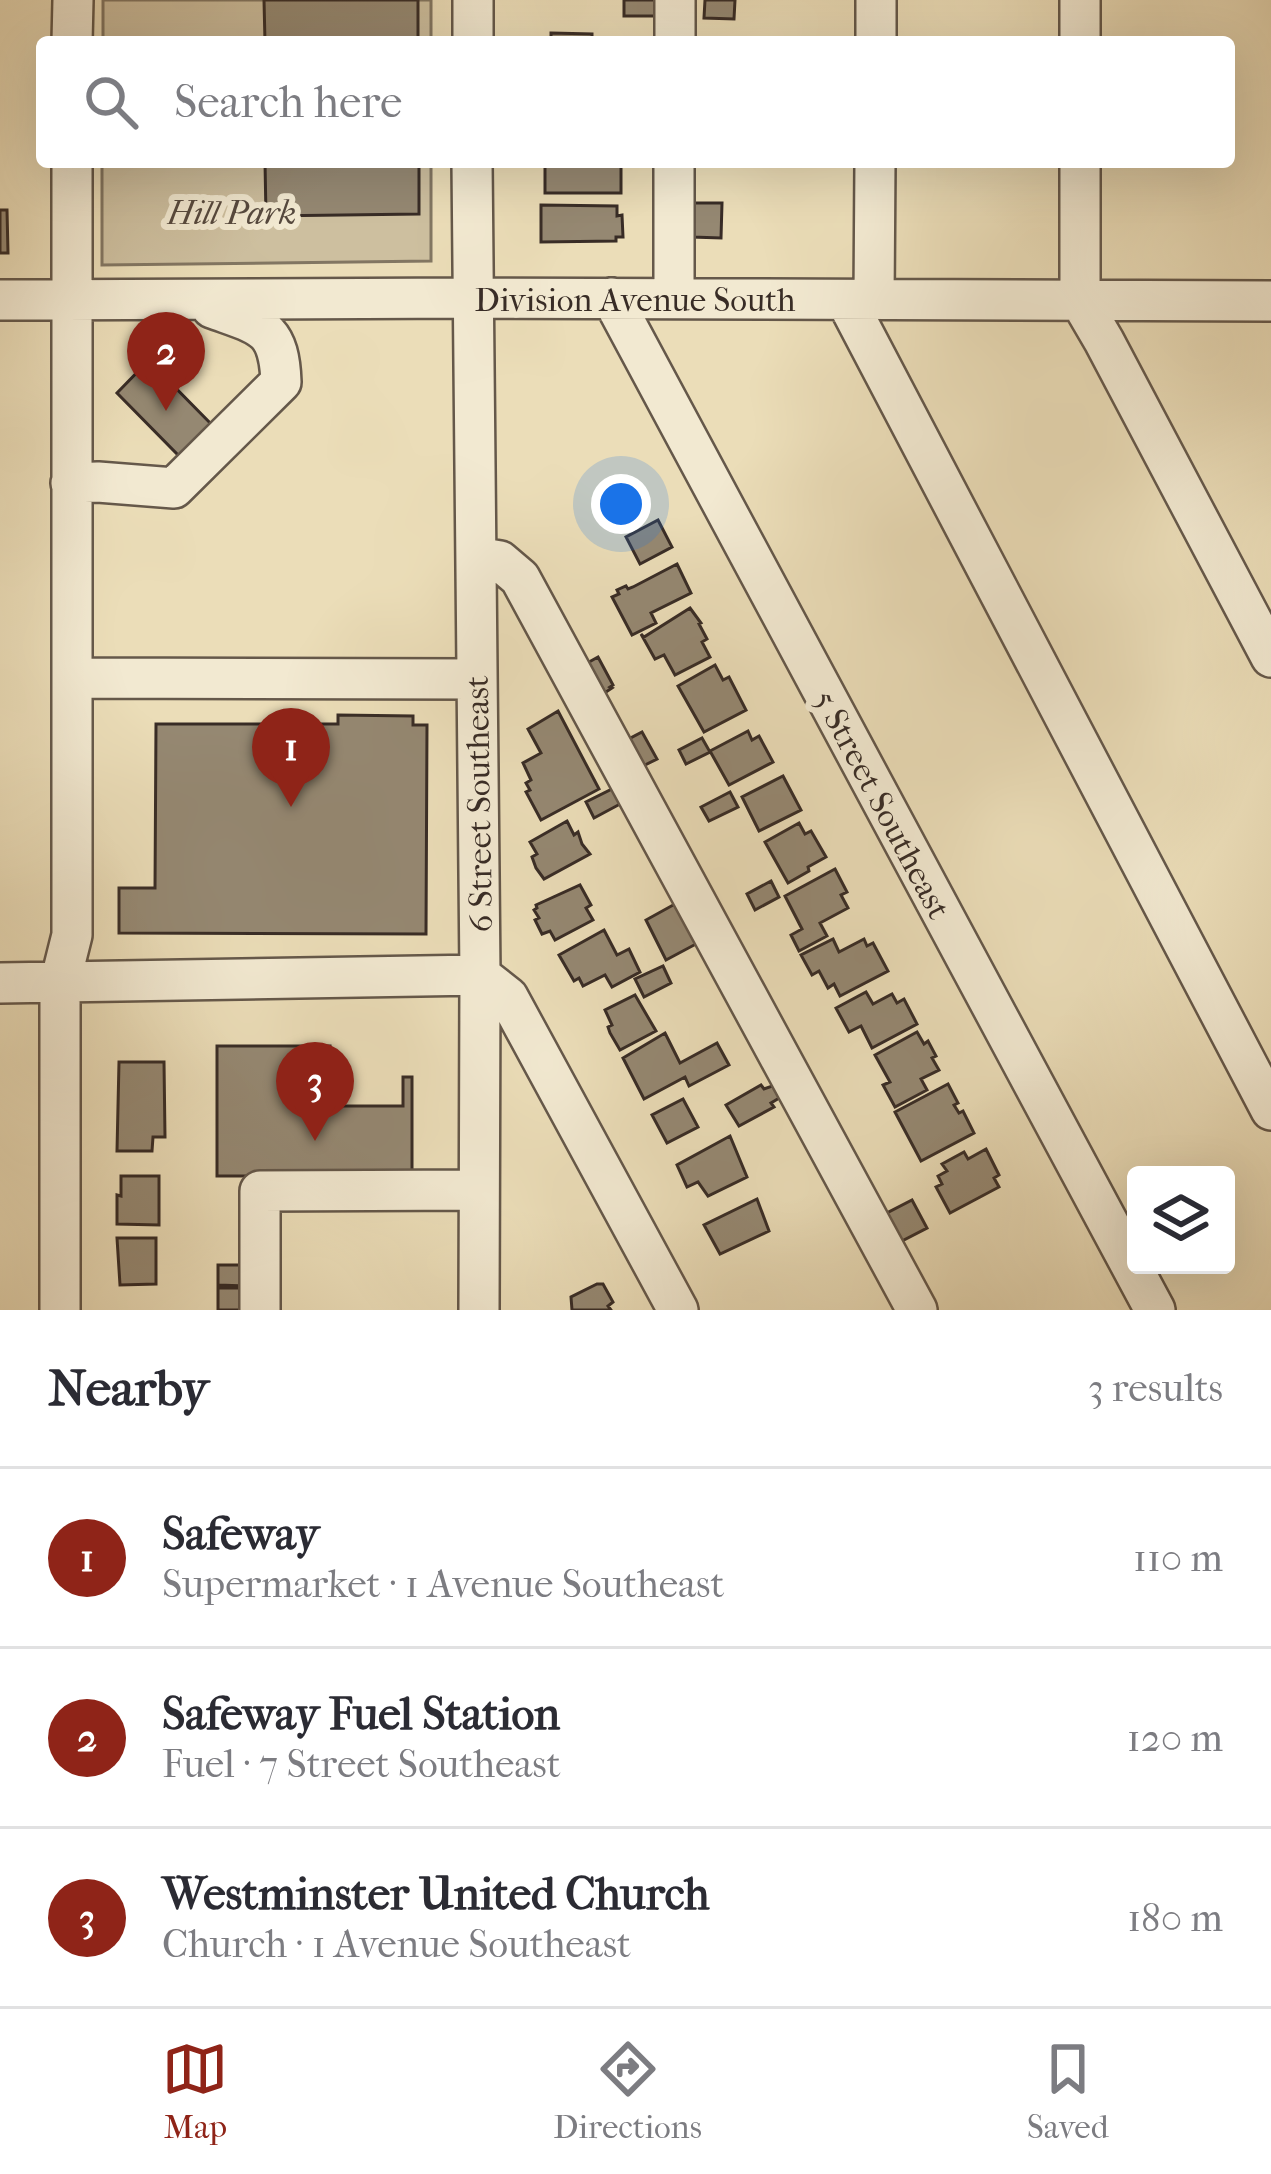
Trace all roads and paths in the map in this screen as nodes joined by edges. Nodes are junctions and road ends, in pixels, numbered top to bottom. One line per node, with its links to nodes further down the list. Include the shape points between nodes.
1 (73, 0): 6 (street)
2 (472, 0): 7 (street)
3 (675, 0): 8 (street)
4 (876, 0): 9 (street)
5 (1080, 0): 10 (street)
6 (72, 36)
7 (472, 36)
8 (674, 36)
9 (876, 36)
10 (1080, 36)
11 (72, 168): 19 (street)
12 (472, 168): 16 (street, 6 Street Southeast)
13 (674, 168): 18 (street)
14 (874, 168): 21 (street)
15 (1080, 168): 22 (street)
16 (472, 298): 17 (street, Division Avenue South); 20 (street, Division Avenue South); 26 (street, 6 Street Southeast)
17 (612, 298): 18 (street, Division Avenue South); 40 (street, 5 Street Southeast)
18 (674, 298): 21 (street, Division Avenue South)
19 (71, 299): 20 (street, Division Avenue South); 23 (street, Division Avenue South); 25 (street)
20 (190, 300): 25 (street, via 269,335 278,346 280,382 174,488)
21 (860, 300): 22 (street, Division Avenue South); 33 (street)
22 (1080, 300): 24 (street, Division Avenue South); 27 (street)
23 (0, 301)
24 (1271, 301)
25 (71, 482): 28 (street)
26 (476, 557): 29 (street, 6 Street Southeast); 39 (street, via 520,578)
27 (1271, 657)
28 (72, 678): 29 (street); 32 (street, via 72,934)
29 (477, 679): 30 (street, 6 Street Southeast)
30 (480, 975): 32 (street); 34 (street, 6 Street Southeast); 38 (street, via 508,997)
31 (0, 983): 32 (street)
32 (60, 983): 35 (street)
33 (1271, 1110)
34 (479, 1190): 36 (street, via 260,1191); 37 (street, 6 Street Southeast)
35 (60, 1310)
36 (260, 1310)
37 (479, 1310)
38 (678, 1310)
39 (916, 1310)
40 (1155, 1310)

